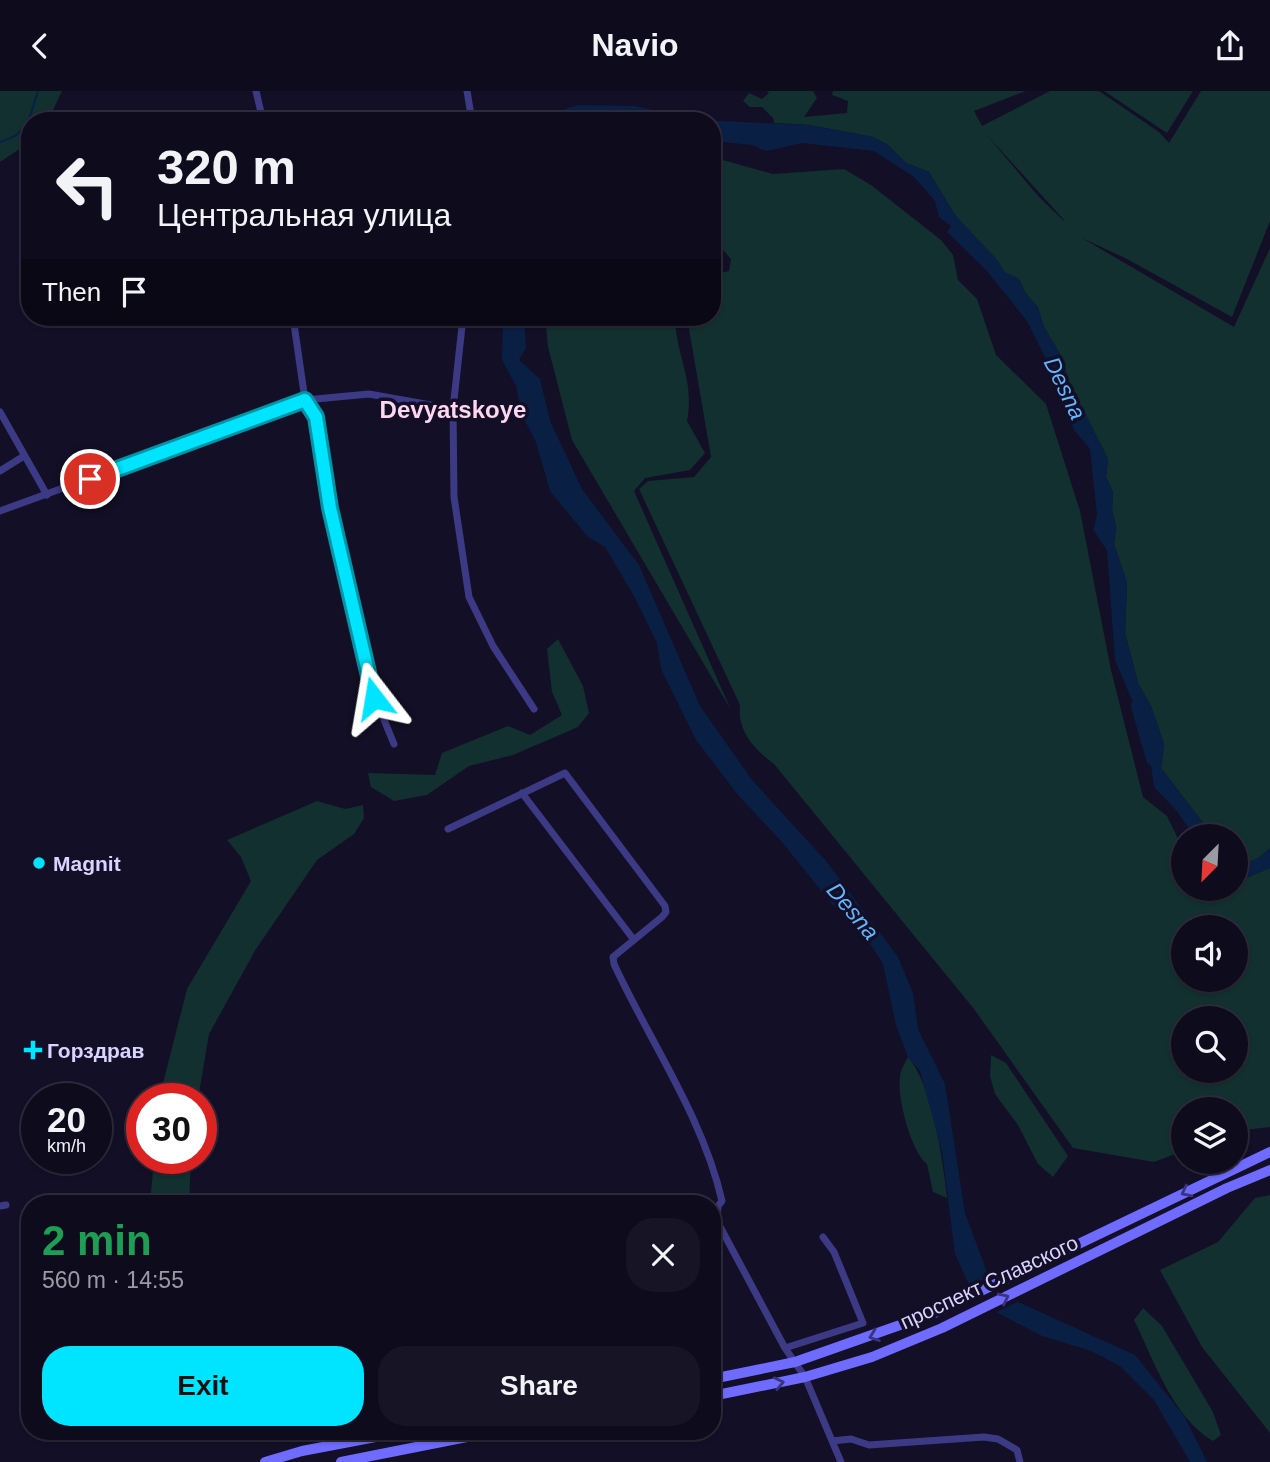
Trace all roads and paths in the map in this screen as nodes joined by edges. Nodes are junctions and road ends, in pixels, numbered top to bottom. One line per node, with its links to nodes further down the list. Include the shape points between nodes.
1 (256, 91): 3 (street)
2 (467, 91): 4 (street)
3 (260, 112)
4 (470, 112)
5 (294, 326): 7 (street)
6 (462, 326): 8 (street)
7 (305, 400): 8 (street, via 369,394); 12 (street); 15 (street, via 316,417 330,508 374,698)
8 (453, 409): 14 (street, via 454,497 469,597 493,646)
9 (0, 412): 10 (street)
10 (24, 456): 11 (street); 12 (street)
11 (0, 471)
12 (47, 495): 13 (street)
13 (0, 511)
14 (534, 709)
15 (394, 744)
16 (522, 793): 17 (street); 18 (street); 18 (street, via 565,773 665,906 662,917)
17 (448, 829)
18 (634, 940): 21 (street, via 613,957 614,964 684,1101)
19 (1270, 1152): 25 (main road, проспект Славского, one-way to 25, via 937,1312)
20 (1270, 1170): 27 (main road, проспект Славского, one-way to 20, via 861,1361 942,1328)
21 (721, 1195)
22 (721, 1228): 24 (street)
23 (823, 1237): 24 (street, via 834,1252 863,1323)
24 (785, 1348): 25 (street)
25 (795, 1362): 26 (main road, проспект Славского); 27 (street)
26 (721, 1377)
27 (805, 1377): 28 (main road, проспект Славского, one-way to 27); 31 (street)
28 (721, 1394)
29 (360, 1440): 32 (main road)
30 (451, 1440): 33 (main road)
31 (832, 1441): 34 (street); 35 (street, via 851,1439 869,1445 984,1437 1017,1450)
32 (265, 1462)
33 (341, 1462)
34 (841, 1462)
35 (1020, 1462)

